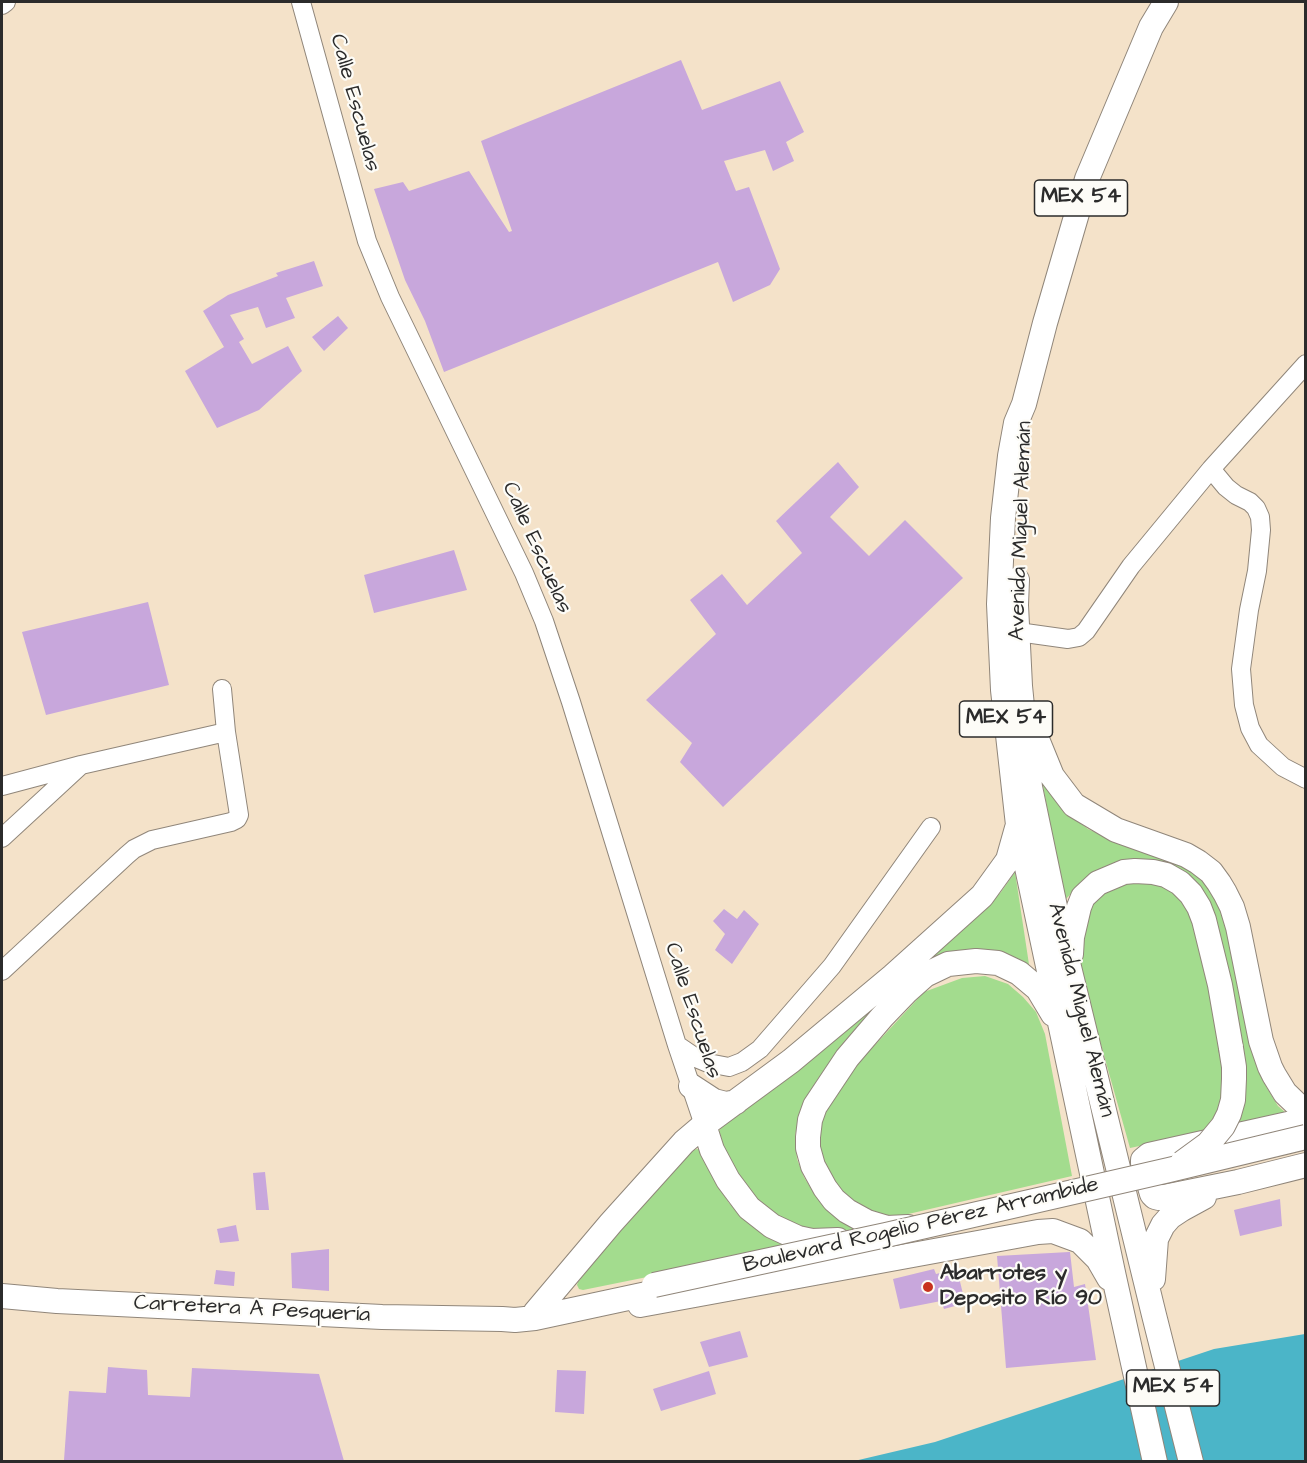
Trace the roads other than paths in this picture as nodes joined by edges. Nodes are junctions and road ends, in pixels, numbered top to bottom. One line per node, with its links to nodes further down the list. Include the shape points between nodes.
1 (6, 2): 4 (street)
2 (301, 2): 21 (street, Calle Escuelas, via 367,241 544,621)
3 (1166, 2): 7 (main road, Avenida Miguel Alemán / MEX 54, via 1151,27 1086,179 1024,404 1026,438)
4 (2, 5)
5 (1305, 364): 6 (street)
6 (1211, 469): 8 (street, via 1079,637); 13 (street, via 1226,487 1250,502 1260,517 1257,571 1241,669 1250,729 1259,745 1283,767)
7 (1011, 519): 8 (main road, Avenida Miguel Alemán / MEX 54); 15 (main road, Avenida Miguel Alemán / MEX 54, via 999,604 1000,649)
8 (1018, 632): 10 (main road, Avenida Miguel Alemán / MEX 54)
9 (222, 689): 11 (street)
10 (1022, 703): 18 (main road, Avenida Miguel Alemán / MEX 54, via 1030,787); 24 (main road, via 1052,776 1074,805 1116,830 1186,855 1219,882 1238,927 1261,1041 1270,1066 1285,1093)
11 (226, 732): 12 (street); 19 (street, via 237,819 152,840 135,849)
12 (81, 765): 14 (street); 17 (street)
13 (1305, 779)
14 (2, 786)
15 (1018, 825): 20 (main road, Avenida Miguel Alemán / MEX 54); 23 (main road, via 1008,860 982,896 791,1061)
16 (931, 827): 21 (street, via 832,966 760,1049 729,1067 696,1058)
17 (2, 838)
18 (1070, 968): 30 (main road, bridge, via 1079,907 1083,897 1098,883 1135,870 1166,875 1180,883 1199,907 1221,985 1234,1067 1233,1100 1226,1120 1208,1144); 31 (main road, Avenida Miguel Alemán / MEX 54)
19 (2, 971)
20 (1062, 1032): 33 (main road, Avenida Miguel Alemán / MEX 54); 34 (main road, bridge, via 1038,989 1019,973 998,963 948,964 925,975 847,1058 814,1106 808,1137 813,1166 834,1200 857,1217 887,1228)
21 (677, 1044): 22 (street, Calle Escuelas)
22 (691, 1086): 23 (main road, via 714,1101); 26 (street, Calle Escuelas)
23 (736, 1101): 26 (main road)
24 (1305, 1113)
25 (1305, 1120): 32 (main road, via 1149,1155 1143,1160 1155,1197)
26 (705, 1125): 35 (main road, bridge, via 712,1150 728,1180 749,1208 772,1226 812,1241); 40 (main road, via 665,1162)
27 (1305, 1137): 30 (main road, Boulevard Rogelio Pérez Arrambide, bridge)
28 (1305, 1148): 36 (main road, Boulevard Rogelio Pérez Arrambide, via 843,1254)
29 (1305, 1165): 32 (main road)
30 (1169, 1170): 31 (main road, Boulevard Rogelio Pérez Arrambide, bridge)
31 (1121, 1181): 33 (main road, Boulevard Rogelio Pérez Arrambide, bridge); 39 (main road, Avenida Miguel Alemán / MEX 54)
32 (1238, 1182): 39 (main road, via 1197,1200 1163,1225 1155,1239)
33 (1095, 1187): 34 (main road, Boulevard Rogelio Pérez Arrambide, bridge); 37 (main road, Avenida Miguel Alemán / MEX 54)
34 (926, 1226): 35 (main road, Boulevard Rogelio Pérez Arrambide, bridge)
35 (856, 1241): 36 (main road, Boulevard Rogelio Pérez Arrambide, bridge)
36 (655, 1288): 40 (main road, Boulevard Rogelio Pérez Arrambide)
37 (1118, 1294): 40 (main road, via 1098,1259 1080,1241 1053,1232 1038,1232 546,1323 539,1322); 41 (main road, Avenida Miguel Alemán / MEX 54)
38 (2, 1296): 40 (main road, Carretera A Pesquería, via 382,1317 502,1319)
39 (1153, 1313): 42 (main road, Avenida Miguel Alemán / MEX 54)
40 (535, 1315)
41 (1155, 1461)
42 (1191, 1461)

